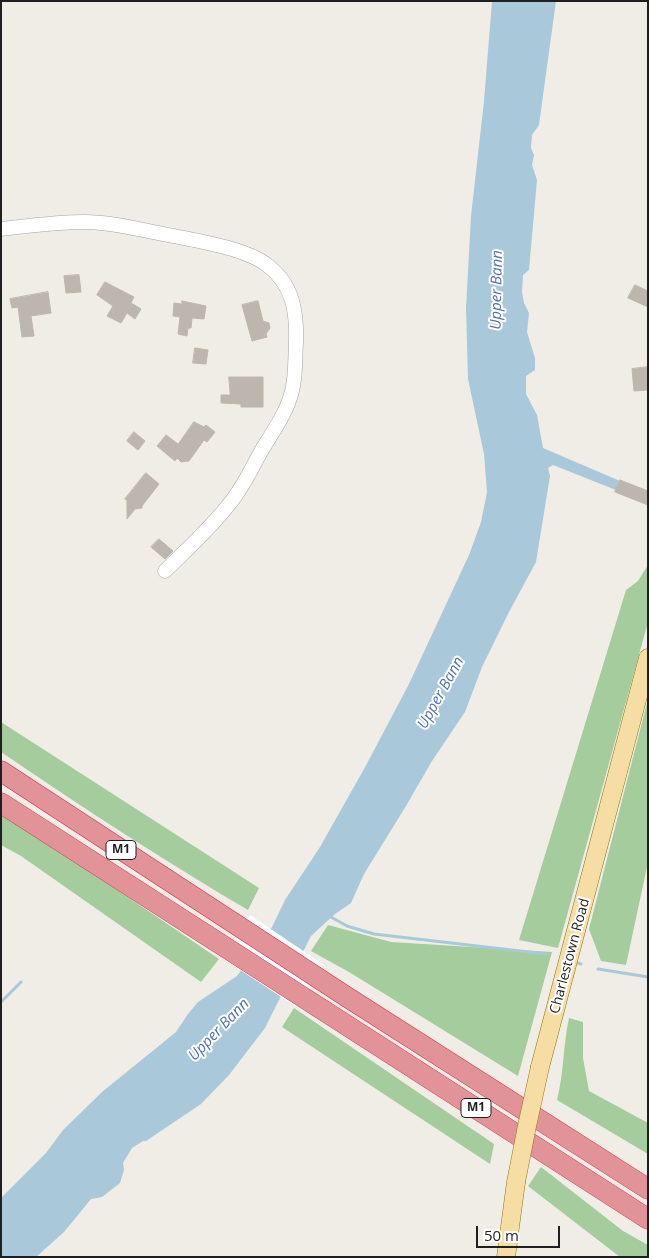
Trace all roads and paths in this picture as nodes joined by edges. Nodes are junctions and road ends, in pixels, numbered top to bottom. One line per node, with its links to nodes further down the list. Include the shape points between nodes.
1 (1, 230): 2 (street, via 84,222 184,238 242,253 266,264 286,284 297,324 292,391 287,407 230,504)
2 (165, 571)
3 (648, 658): 8 (main road, Charlestown Road, bridge, via 540,1067 516,1182)
4 (1, 771): 6 (highway, M1)
5 (1, 803): 7 (highway, M1)
6 (648, 1189)
7 (648, 1219)
8 (506, 1257)

